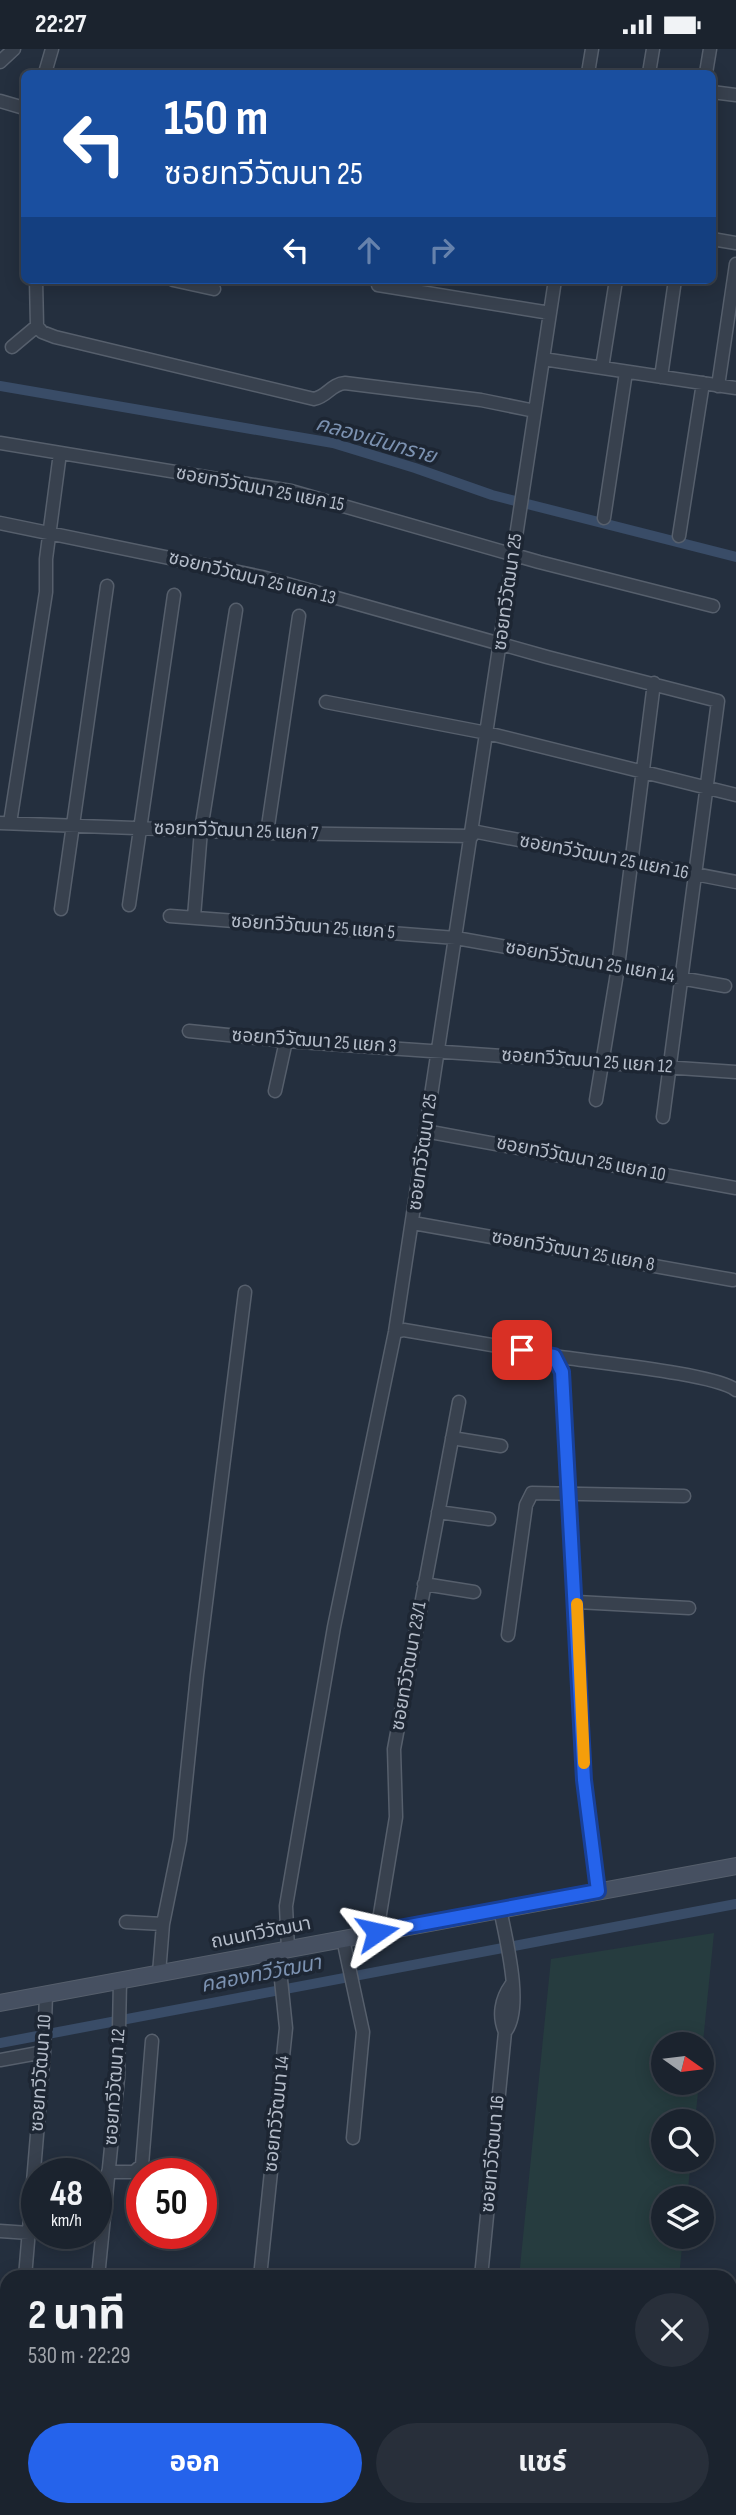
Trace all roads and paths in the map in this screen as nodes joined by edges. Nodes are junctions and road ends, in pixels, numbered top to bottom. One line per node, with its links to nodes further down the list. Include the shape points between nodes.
1 (14, 49): 6 (street)
2 (52, 49): 7 (street)
3 (592, 49): 8 (street)
4 (653, 49): 9 (street)
5 (709, 49): 10 (street)
6 (0, 62)
7 (46, 70)
8 (588, 70)
9 (650, 70)
10 (706, 70)
11 (716, 92): 12 (street)
12 (736, 95)
13 (0, 101): 14 (street)
14 (21, 107)
15 (716, 240): 16 (street)
16 (736, 243)
17 (736, 264): 33 (street)
18 (36, 284): 26 (street)
19 (191, 284): 24 (street)
20 (554, 284): 25 (street, ซอยทวีวัฒนา 25)
21 (615, 284): 29 (street)
22 (674, 284): 31 (street)
23 (378, 285): 25 (street)
24 (214, 289)
25 (550, 313): 28 (street, ซอยทวีวัฒนา 25)
26 (37, 325): 27 (street); 35 (street, via 41,332 55,337 314,398 345,383)
27 (12, 347)
28 (543, 359): 29 (street); 35 (street, ซอยทวีวัฒนา 25)
29 (602, 368): 30 (street)
30 (626, 372): 31 (street); 38 (street)
31 (661, 377): 32 (street)
32 (703, 383): 33 (street); 41 (street)
33 (718, 386): 34 (street)
34 (736, 389)
35 (535, 411): 42 (street, ซอยทวีวัฒนา 25)
36 (0, 443): 37 (street, ซอยทวีวัฒนา 25 แยก 15)
37 (60, 453): 40 (street); 42 (street, ซอยทวีวัฒนา 25 แยก 15, via 291,491)
38 (604, 518)
39 (0, 523): 40 (street, ซอยทวีวัฒนา 25 แยก 13)
40 (49, 533): 48 (street, ซอยทวีวัฒนา 25 แยก 13, via 262,577); 55 (street, via 46,592)
41 (679, 536)
42 (515, 553): 45 (street, ซอยทวีวัฒนา 25 แยก 15); 48 (street, ซอยทวีวัฒนา 25)
43 (107, 586): 56 (street)
44 (174, 595): 57 (street)
45 (713, 606)
46 (236, 610): 58 (street)
47 (299, 616): 59 (street)
48 (501, 644): 49 (street, ซอยทวีวัฒนา 25 แยก 13); 51 (street, ซอยทวีวัฒนา 25)
49 (654, 683): 52 (street); 53 (street, ซอยทวีวัฒนา 25 แยก 13, via 718,701)
50 (326, 702): 51 (street)
51 (487, 733): 52 (street); 60 (street, ซอยทวีวัฒนา 25)
52 (642, 773): 53 (street); 61 (street)
53 (707, 788): 54 (street); 62 (street)
54 (736, 795)
55 (5, 823): 56 (street, ซอยทวีวัฒนา 25 แยก 7)
56 (74, 826): 57 (street, ซอยทวีวัฒนา 25 แยก 7); 65 (street)
57 (139, 827): 58 (street, ซอยทวีวัฒนา 25 แยก 7); 64 (street)
58 (201, 830): 59 (street, ซอยทวีวัฒนา 25 แยก 7); 67 (street)
59 (267, 833): 60 (street, ซอยทวีวัฒนา 25 แยก 7)
60 (472, 833): 61 (street, ซอยทวีวัฒนา 25 แยก 16); 68 (street, ซอยทวีวัฒนา 25)
61 (629, 862): 62 (street, ซอยทวีวัฒนา 25 แยก 16); 69 (street)
62 (695, 875): 63 (street, ซอยทวีวัฒนา 25 แยก 16); 70 (street)
63 (736, 883)
64 (129, 905)
65 (61, 909)
66 (170, 916): 67 (street, ซอยทวีวัฒนา 25 แยก 5)
67 (194, 917): 68 (street, ซอยทวีวัฒนา 25 แยก 5)
68 (456, 938): 69 (street, ซอยทวีวัฒนา 25 แยก 14); 74 (street, ซอยทวีวัฒนา 25)
69 (618, 967): 70 (street, ซอยทวีวัฒนา 25 แยก 14); 75 (street)
70 (682, 978): 71 (street, ซอยทวีวัฒนา 25 แยก 14); 76 (street)
71 (725, 986)
72 (189, 1031): 73 (street, ซอยทวีวัฒนา 25 แยก 3)
73 (286, 1041): 74 (street, ซอยทวีวัฒนา 25 แยก 3); 78 (street)
74 (439, 1050): 75 (street, ซอยทวีวัฒนา 25 แยก 12); 81 (street, ซอยทวีวัฒนา 25)
75 (603, 1062): 76 (street, ซอยทวีวัฒนา 25 แยก 12); 79 (street)
76 (670, 1068): 77 (street, ซอยทวีวัฒนา 25 แยก 12); 80 (street)
77 (736, 1072)
78 (275, 1091)
79 (596, 1100)
80 (663, 1117)
81 (425, 1131): 82 (street, ซอยทวีวัฒนา 25 แยก 10); 83 (street, ซอยทวีวัฒนา 25)
82 (736, 1188)
83 (412, 1223): 84 (street, ซอยทวีวัฒนา 25 แยก 8); 86 (street, ซอยทวีวัฒนา 25)
84 (733, 1280)
85 (245, 1292): 105 (street, via 180,1840)
86 (395, 1332): 87 (street, via 404,1329); 108 (street, ซอยทวีวัฒนา 25, via 334,1627 286,1906)
87 (554, 1356): 88 (street, via 696,1378); 92 (street, via 562,1372)
88 (736, 1390)
89 (459, 1402): 90 (street, ซอยทวีวัฒนา 23/1)
90 (452, 1438): 91 (street); 94 (street, ซอยทวีวัฒนา 23/1)
91 (501, 1446)
92 (569, 1491): 93 (street); 98 (street); 100 (street, via 529,1496)
93 (684, 1496)
94 (438, 1512): 95 (street); 96 (street, ซอยทวีวัฒนา 23/1)
95 (489, 1519)
96 (424, 1584): 97 (street); 106 (street, ซอยทวีวัฒนา 23/1, via 394,1749 395,1825)
97 (474, 1592)
98 (577, 1602): 99 (street); 102 (street, via 584,1780)
99 (689, 1608)
100 (508, 1635)
101 (736, 1866): 102 (main road, ถนนทวีวัฒนา)
102 (598, 1891): 103 (main road, ถนนทวีวัฒนา)
103 (500, 1909): 106 (main road, ถนนทวีวัฒนา); 127 (street, ซอยทวีวัฒนา 16, via 515,1995 512,2022 505,2032)
104 (126, 1922): 105 (street)
105 (163, 1924): 109 (street)
106 (377, 1932): 107 (main road, ถนนทวีวัฒนา)
107 (343, 1939): 108 (main road, ถนนทวีวัฒนา); 116 (street, via 363,2032)
108 (283, 1950): 109 (main road, ถนนทวีวัฒนา); 126 (street, ซอยทวีวัฒนา 14, via 286,2009)
109 (159, 1973): 110 (main road, ถนนทวีวัฒนา)
110 (120, 1981): 111 (main road, ถนนทวีวัฒนา); 118 (street, ซอยทวีวัฒนา 12, via 118,2078)
111 (46, 1994): 112 (main road, ถนนทวีวัฒนา); 114 (street, ซอยทวีวัฒนา 10)
112 (0, 2003)
113 (152, 2041): 119 (street, via 142,2165 134,2172)
114 (44, 2050): 115 (street); 117 (street, ซอยทวีวัฒนา 10)
115 (0, 2060)
116 (354, 2139)
117 (35, 2158)
118 (109, 2158)
119 (112, 2172)
120 (0, 2231): 121 (street)
121 (21, 2232)
122 (27, 2249): 124 (street, ซอยทวีวัฒนา 10)
123 (101, 2249): 125 (street, ซอยทวีวัฒนา 12)
124 (26, 2270)
125 (99, 2270)
126 (261, 2270)
127 (482, 2270)

